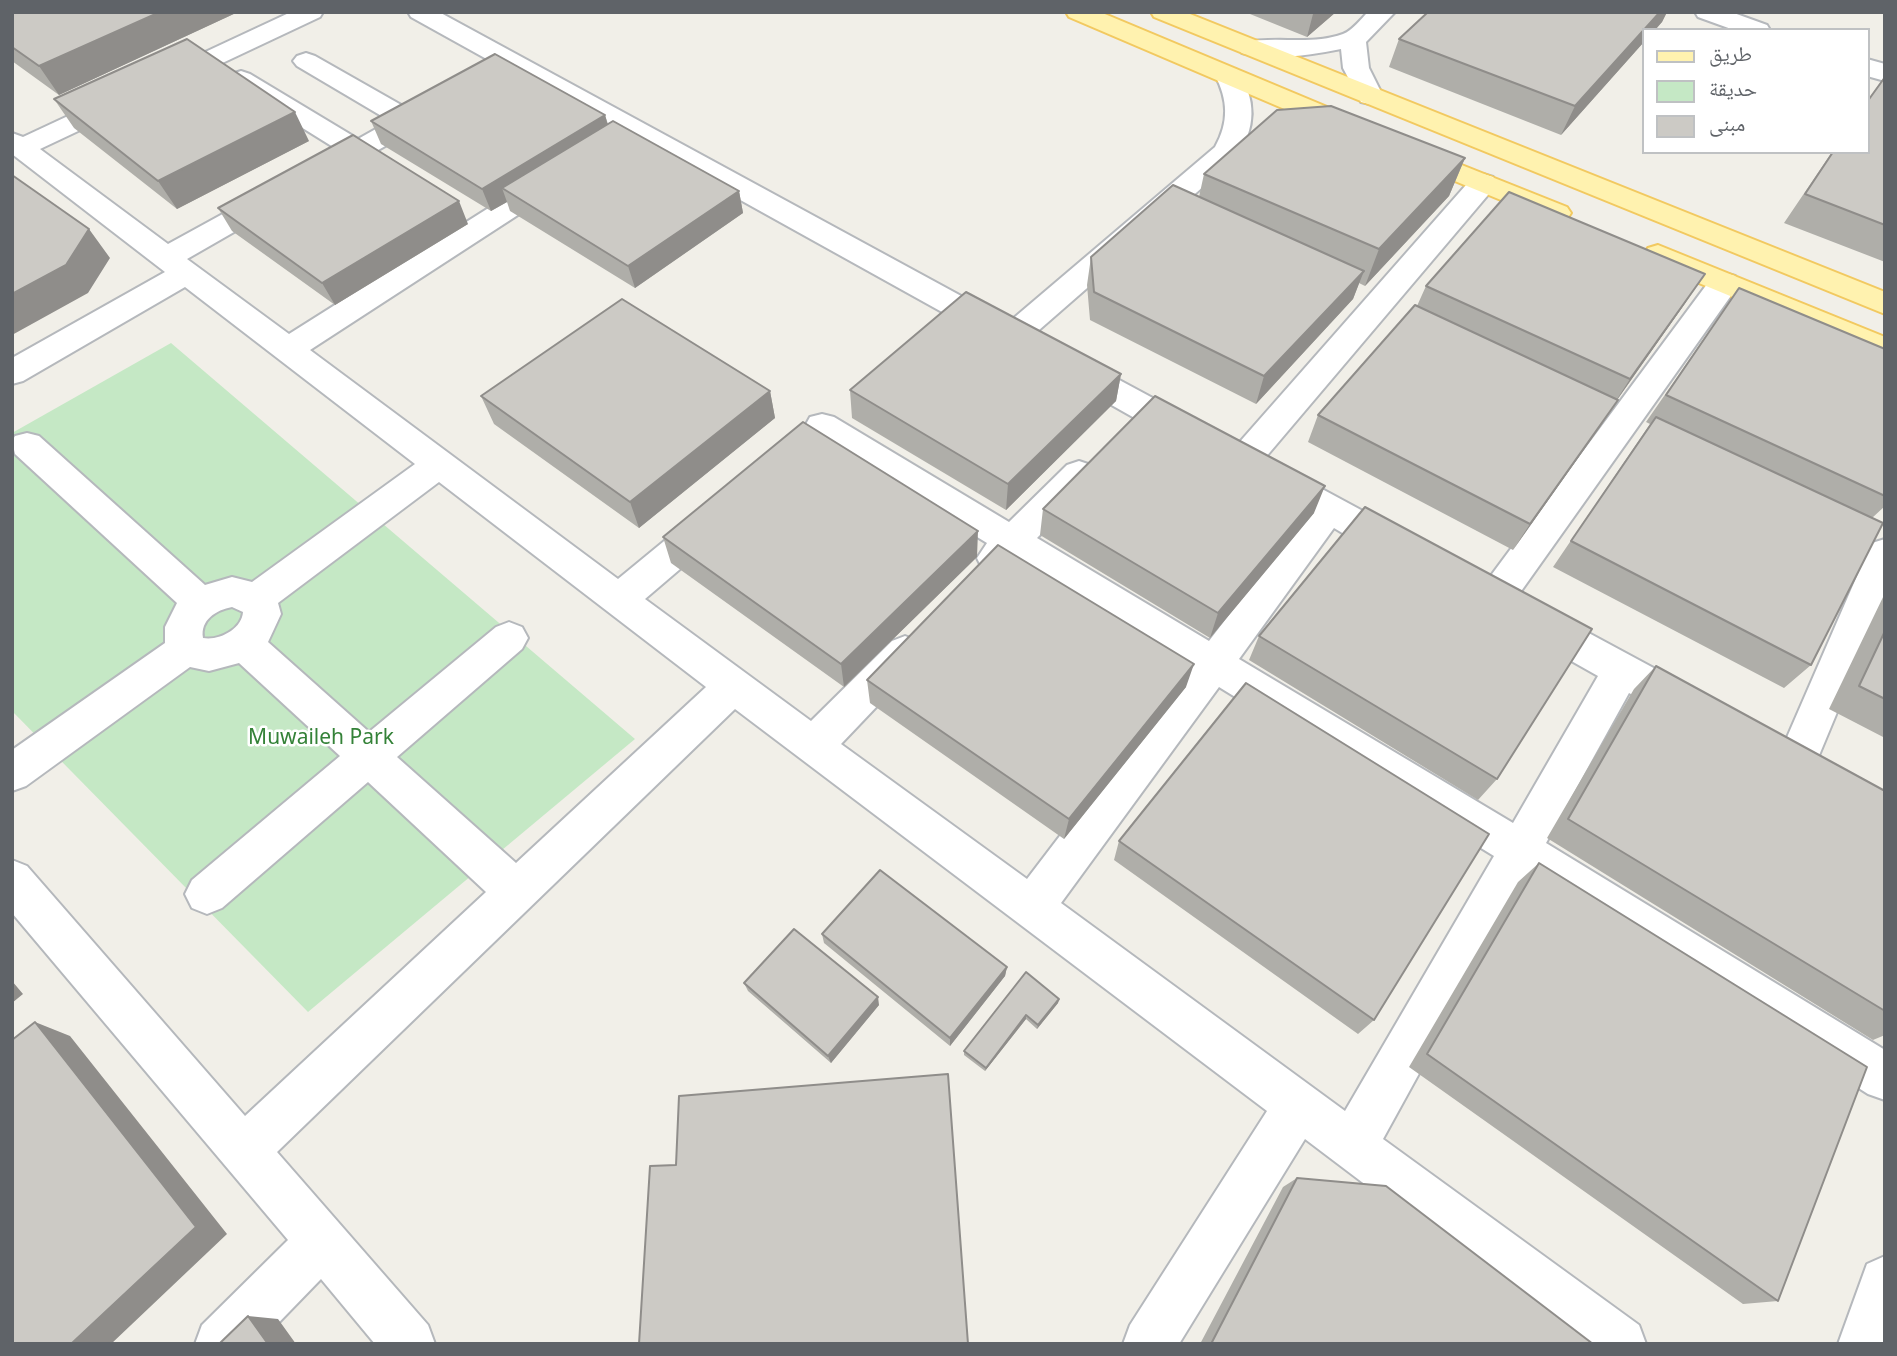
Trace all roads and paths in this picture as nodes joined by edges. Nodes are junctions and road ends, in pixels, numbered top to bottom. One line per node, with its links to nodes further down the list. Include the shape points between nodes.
1 (310, 12): 10 (street)
2 (420, 12): 29 (street, via 501,70 949,317)
3 (1078, 12): 12 (main road)
4 (1163, 12): 9 (main road)
5 (1384, 12): 8 (street)
6 (1707, 12): 7 (street)
7 (1752, 28)
8 (1353, 40): 9 (street, via 1304,48); 13 (street, via 1356,68)
9 (1251, 48): 13 (main road)
10 (210, 60): 19 (street); 21 (street)
11 (306, 61): 15 (street)
12 (1228, 75): 17 (main road); 20 (street, via 1241,113)
13 (1370, 96): 28 (main road)
14 (444, 102): 15 (street)
15 (410, 121): 19 (street)
16 (1311, 137): 17 (street)
17 (1383, 141): 23 (main road)
18 (1261, 143): 20 (street)
19 (358, 150): 26 (street)
20 (1226, 152): 29 (street)
21 (25, 157): 26 (street)
22 (575, 166): 31 (street)
23 (1483, 183): 24 (main road); 36 (street)
24 (1585, 225)
25 (1636, 246): 27 (main road)
26 (176, 265): 31 (street); 32 (street)
27 (1724, 283): 30 (main road); 52 (street, via 1483,593)
28 (1885, 304)
29 (1032, 347): 33 (street)
30 (1885, 349)
31 (288, 350): 37 (street)
32 (12, 373)
33 (1144, 408): 36 (street); 40 (street)
34 (822, 426): 40 (street)
35 (27, 445): 46 (street)
36 (1242, 461): 39 (street)
37 (438, 465): 44 (street); 45 (street)
38 (731, 505): 45 (street)
39 (1329, 509): 42 (street); 51 (street)
40 (1012, 541): 43 (street); 51 (street)
41 (1885, 553): 57 (street)
42 (1423, 561)
43 (974, 580)
44 (256, 599): 46 (street, via 232,592); 49 (street, via 262,608 261,620)
45 (620, 600): 53 (street)
46 (201, 603): 50 (street, via 183,626)
47 (927, 629): 55 (street)
48 (509, 638): 56 (street)
49 (244, 644): 50 (street, via 213,655); 56 (street)
50 (187, 648): 58 (street)
51 (1213, 665): 59 (street); 63 (street)
52 (1622, 670): 54 (street); 59 (street)
53 (733, 686): 55 (street); 61 (street)
54 (1714, 721)
55 (814, 745): 63 (street)
56 (368, 758): 61 (street); 62 (street)
57 (1794, 765)
58 (12, 773)
59 (1521, 849): 64 (street); 66 (street)
60 (12, 880): 67 (street)
61 (516, 891): 67 (street)
62 (207, 894)
63 (1032, 907): 65 (street)
64 (1885, 1077)
65 (1299, 1104): 66 (street); 72 (street)
66 (1353, 1145): 73 (street)
67 (244, 1150): 68 (street)
68 (322, 1242): 70 (street); 71 (street)
69 (1885, 1282): 74 (street)
70 (220, 1344)
71 (409, 1344)
72 (1149, 1344)
73 (1619, 1344)
74 (1864, 1344)

